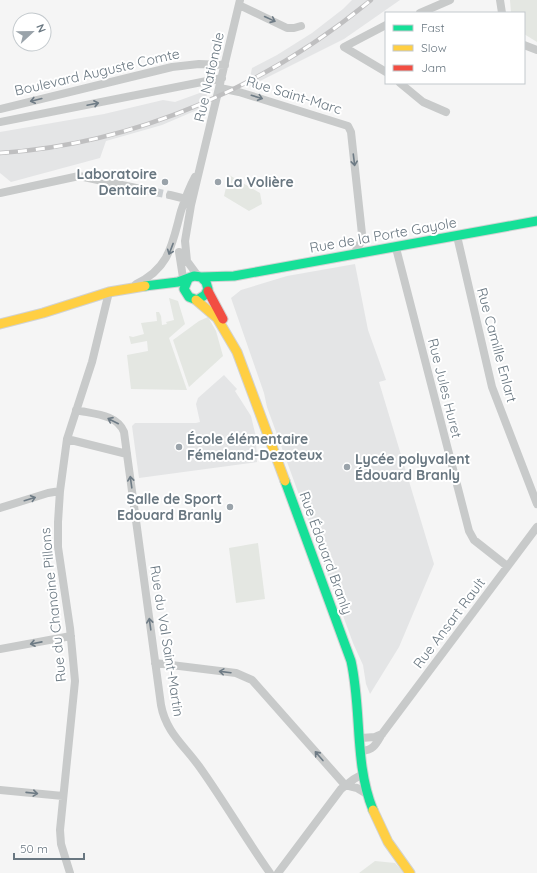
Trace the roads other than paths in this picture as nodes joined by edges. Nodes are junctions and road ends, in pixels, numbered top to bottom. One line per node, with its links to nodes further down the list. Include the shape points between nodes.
1 (450, 0): 4 (street)
2 (500, 0): 5 (street)
3 (239, 2): 6 (street, one-way to 6, via 287,28); 10 (street, Rue Nationale)
4 (422, 12)
5 (502, 12)
6 (301, 26)
7 (385, 26): 11 (street, via 344,47)
8 (525, 45): 9 (street)
9 (537, 50)
10 (225, 65): 12 (street, Rue Nationale); 15 (street, Boulevard Auguste Comte, one-way to 15, via 204,63 176,66)
11 (385, 71)
12 (222, 78): 14 (street, Rue Nationale); 17 (street, Boulevard Auguste Comte, one-way to 12)
13 (401, 84): 16 (street, via 423,102)
14 (220, 88): 21 (street, Rue Nationale); 26 (street, Rue Saint-Marc, one-way to 26, via 348,126 362,234 361,242)
15 (0, 109)
16 (446, 112)
17 (0, 122)
18 (155, 192): 19 (street, via 79,176)
19 (0, 193)
20 (170, 195): 21 (street)
21 (189, 200): 22 (street, Rue Nationale); 30 (street, Rue Nationale, one-way to 30, via 165,261 150,276)
22 (190, 212): 28 (street, Rue Nationale, via 185,256 190,267); 29 (street, Rue Nationale, via 180,248)
23 (537, 221): 24 (main road, Rue de la Porte Gayole)
24 (457, 236): 25 (main road, Rue de la Porte Gayole); 42 (street, Rue Camille Enlart, via 490,381)
25 (396, 248): 26 (main road, Rue de la Porte Gayole); 45 (street, Rue Jules Huret, via 469,531 474,540)
26 (353, 255): 27 (main road, Rue de la Porte Gayole)
27 (234, 276): 28 (main road, Rue de la Porte Gayole); 31 (main road, Rue de la Porte Gayole, via 218,282)
28 (200, 277): 29 (main road); 31 (main road, via 206,282)
29 (186, 286): 30 (main road); 33 (main road, via 190,298); 34 (main road)
30 (129, 288): 32 (main road)
31 (208, 290): 33 (main road, via 203,297); 37 (main road, Rue Édouard Branly)
32 (109, 292): 34 (street, Rue du Chanoine Pillons); 35 (main road)
33 (196, 300): 37 (main road, Rue Édouard Branly, via 212,313)
34 (106, 301): 35 (main road); 38 (street, Rue du Chanoine Pillons, via 92,362)
35 (43, 313): 36 (main road)
36 (0, 324)
37 (235, 348): 50 (main road, Rue Édouard Branly, via 347,650 356,686)
38 (76, 410): 39 (street, Rue du Chanoine Pillons); 40 (street, Rue du Val Saint-Martin, one-way to 38, via 124,432 118,422)
39 (67, 439): 40 (street); 41 (street, Rue du Chanoine Pillons)
40 (127, 454): 48 (street, Rue du Val Saint-Martin, one-way to 40)
41 (60, 492): 43 (street, one-way to 41, via 48,493); 46 (street, Rue du Chanoine Pillons, via 58,547)
42 (536, 502)
43 (0, 508)
44 (537, 527): 45 (street, Rue Ansart Rault)
45 (508, 566): 49 (street, Rue Ansart Rault)
46 (71, 636): 47 (street, one-way to 47); 56 (street, Rue du Chanoine Pillons, via 74,693)
47 (0, 649)
48 (155, 663): 53 (street, one-way to 48, via 252,680 236,673); 58 (street, Rue du Val Saint-Martin, via 162,710 167,725 176,740 200,767)
49 (382, 734): 50 (street); 51 (street, Rue Ansart Rault, via 374,748)
50 (361, 738): 51 (main road, Rue Édouard Branly)
51 (362, 751): 52 (main road, Rue Édouard Branly)
52 (363, 774): 53 (street); 55 (main road, Rue Édouard Branly)
53 (345, 786): 55 (street, via 357,788); 59 (street)
54 (0, 790): 56 (street, one-way to 56)
55 (367, 794): 60 (main road, Rue Édouard Branly, via 384,833)
56 (63, 796): 57 (street, Rue du Chanoine Pillons, via 60,840)
57 (70, 873)
58 (270, 873)
59 (278, 873)
60 (410, 873)

